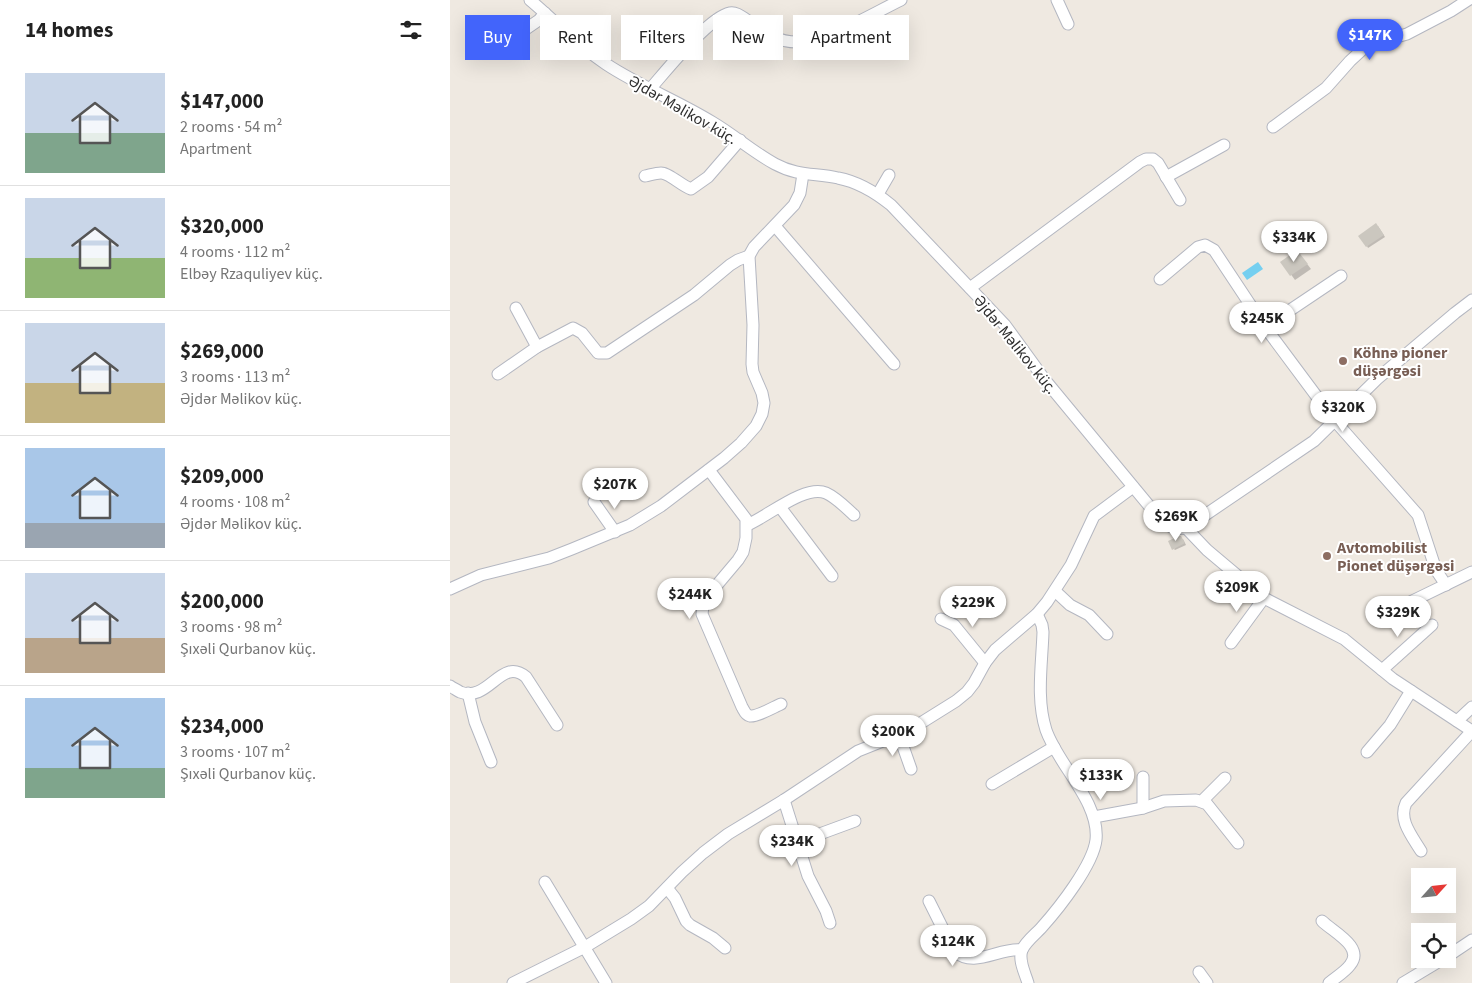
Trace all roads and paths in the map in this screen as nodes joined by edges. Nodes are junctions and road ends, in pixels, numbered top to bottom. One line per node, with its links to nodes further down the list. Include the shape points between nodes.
1 (530, 0): 6 (street, Əjdər Məlikov küç.)
2 (732, 0): 7 (street)
3 (901, 0): 7 (street, via 829,34 799,42 785,42 771,36)
4 (1057, 0): 8 (street)
5 (1468, 0): 11 (street, via 1407,34 1363,49 1326,88)
6 (545, 13): 9 (street); 10 (street, Əjdər Məlikov küç., via 603,62)
7 (732, 13): 10 (street, via 720,17 706,29)
8 (1068, 24)
9 (530, 26)
10 (650, 89): 12 (street, Əjdər Məlikov küç.)
11 (1273, 127)
12 (740, 140): 14 (street, Əjdər Məlikov küç., via 775,164); 16 (street, via 708,177 691,189 666,174)
13 (1224, 145): 17 (street)
14 (803, 174): 18 (street, Əjdər Məlikov küç., via 854,182); 20 (street, via 798,198)
15 (889, 175): 18 (street)
16 (645, 176)
17 (1166, 177): 19 (street); 24 (street, via 1153,159 1140,162)
18 (878, 194): 24 (street, Əjdər Məlikov küç.)
19 (1180, 200)
20 (775, 226): 21 (street); 29 (street)
21 (749, 256): 28 (street, via 730,265 694,295 608,353 598,353 582,333 573,328); 32 (street, via 752,364 762,393 762,414 740,444)
22 (1341, 276): 27 (street)
23 (1160, 279): 27 (street, via 1198,247 1210,247)
24 (970, 288): 33 (street, Əjdər Məlikov küç., via 1004,325)
25 (1472, 300): 31 (street, via 1377,379)
26 (516, 308): 28 (street)
27 (1265, 327): 31 (street)
28 (537, 347): 30 (street)
29 (894, 364)
30 (498, 374)
31 (1335, 421): 38 (street, via 1314,441); 42 (street, via 1418,515 1436,570)
32 (709, 470): 37 (street, via 741,510); 39 (street, via 648,515)
33 (1133, 486): 38 (street, Əjdər Məlikov küç., via 1163,522 1171,528); 44 (street, via 1094,516)
34 (594, 502): 39 (street)
35 (780, 507): 36 (street, via 820,491); 37 (street); 41 (street)
36 (854, 515)
37 (747, 525): 57 (street, via 743,552 706,598 702,614 746,714 756,715)
38 (1186, 528): 45 (street)
39 (615, 532): 43 (street, via 549,558 481,575)
40 (1472, 572): 42 (street)
41 (832, 576)
42 (1446, 585): 46 (street)
43 (450, 589)
44 (1055, 591): 47 (street); 50 (street, via 1070,605 1089,615)
45 (1264, 598): 51 (street); 53 (street, via 1344,639)
46 (1402, 606)
47 (1037, 614): 52 (street, via 995,650); 63 (street, via 1043,632 1040,699)
48 (942, 619): 52 (street, via 954,625)
49 (1432, 626): 53 (street)
50 (1107, 634)
51 (1231, 643)
52 (985, 663): 62 (street, via 967,692)
53 (1382, 670): 55 (street)
54 (450, 686): 56 (street)
55 (1411, 691): 59 (street); 64 (street, via 1390,725)
56 (468, 693): 60 (street, via 484,688 513,670 526,677); 65 (street, via 474,722)
57 (781, 704)
58 (1472, 707): 59 (street)
59 (1457, 722): 61 (street)
60 (557, 725)
61 (1472, 731): 77 (street, via 1403,808 1403,819)
62 (899, 735): 66 (street); 70 (street, via 858,751)
63 (1054, 747): 69 (street); 73 (street)
64 (1367, 752)
65 (491, 762)
66 (911, 768)
67 (1143, 777): 72 (street)
68 (1225, 778): 71 (street)
69 (992, 784)
70 (784, 800): 75 (street); 79 (street, via 728,834)
71 (1202, 801): 72 (street, via 1164,801); 76 (street)
72 (1143, 808): 73 (street)
73 (1094, 817): 86 (street, via 1096,839 1092,856 1061,906)
74 (855, 821): 75 (street)
75 (798, 842): 82 (street, via 808,876)
76 (1238, 843)
77 (1421, 850)
78 (545, 882): 84 (street)
79 (667, 888): 84 (street, via 649,906); 85 (street, via 690,926)
80 (929, 901): 86 (street, via 959,956 977,958)
81 (1322, 921): 94 (street, via 1348,942 1354,956 1351,964)
82 (830, 923)
83 (1472, 940): 87 (street)
84 (585, 947): 90 (street); 91 (street)
85 (725, 948)
86 (1022, 950): 92 (street)
87 (1456, 951)
88 (1428, 968): 95 (street)
89 (1200, 972): 93 (street)
90 (513, 983)
91 (606, 983)
92 (1028, 983)
93 (1207, 983)
94 (1329, 983)
95 (1403, 983)

